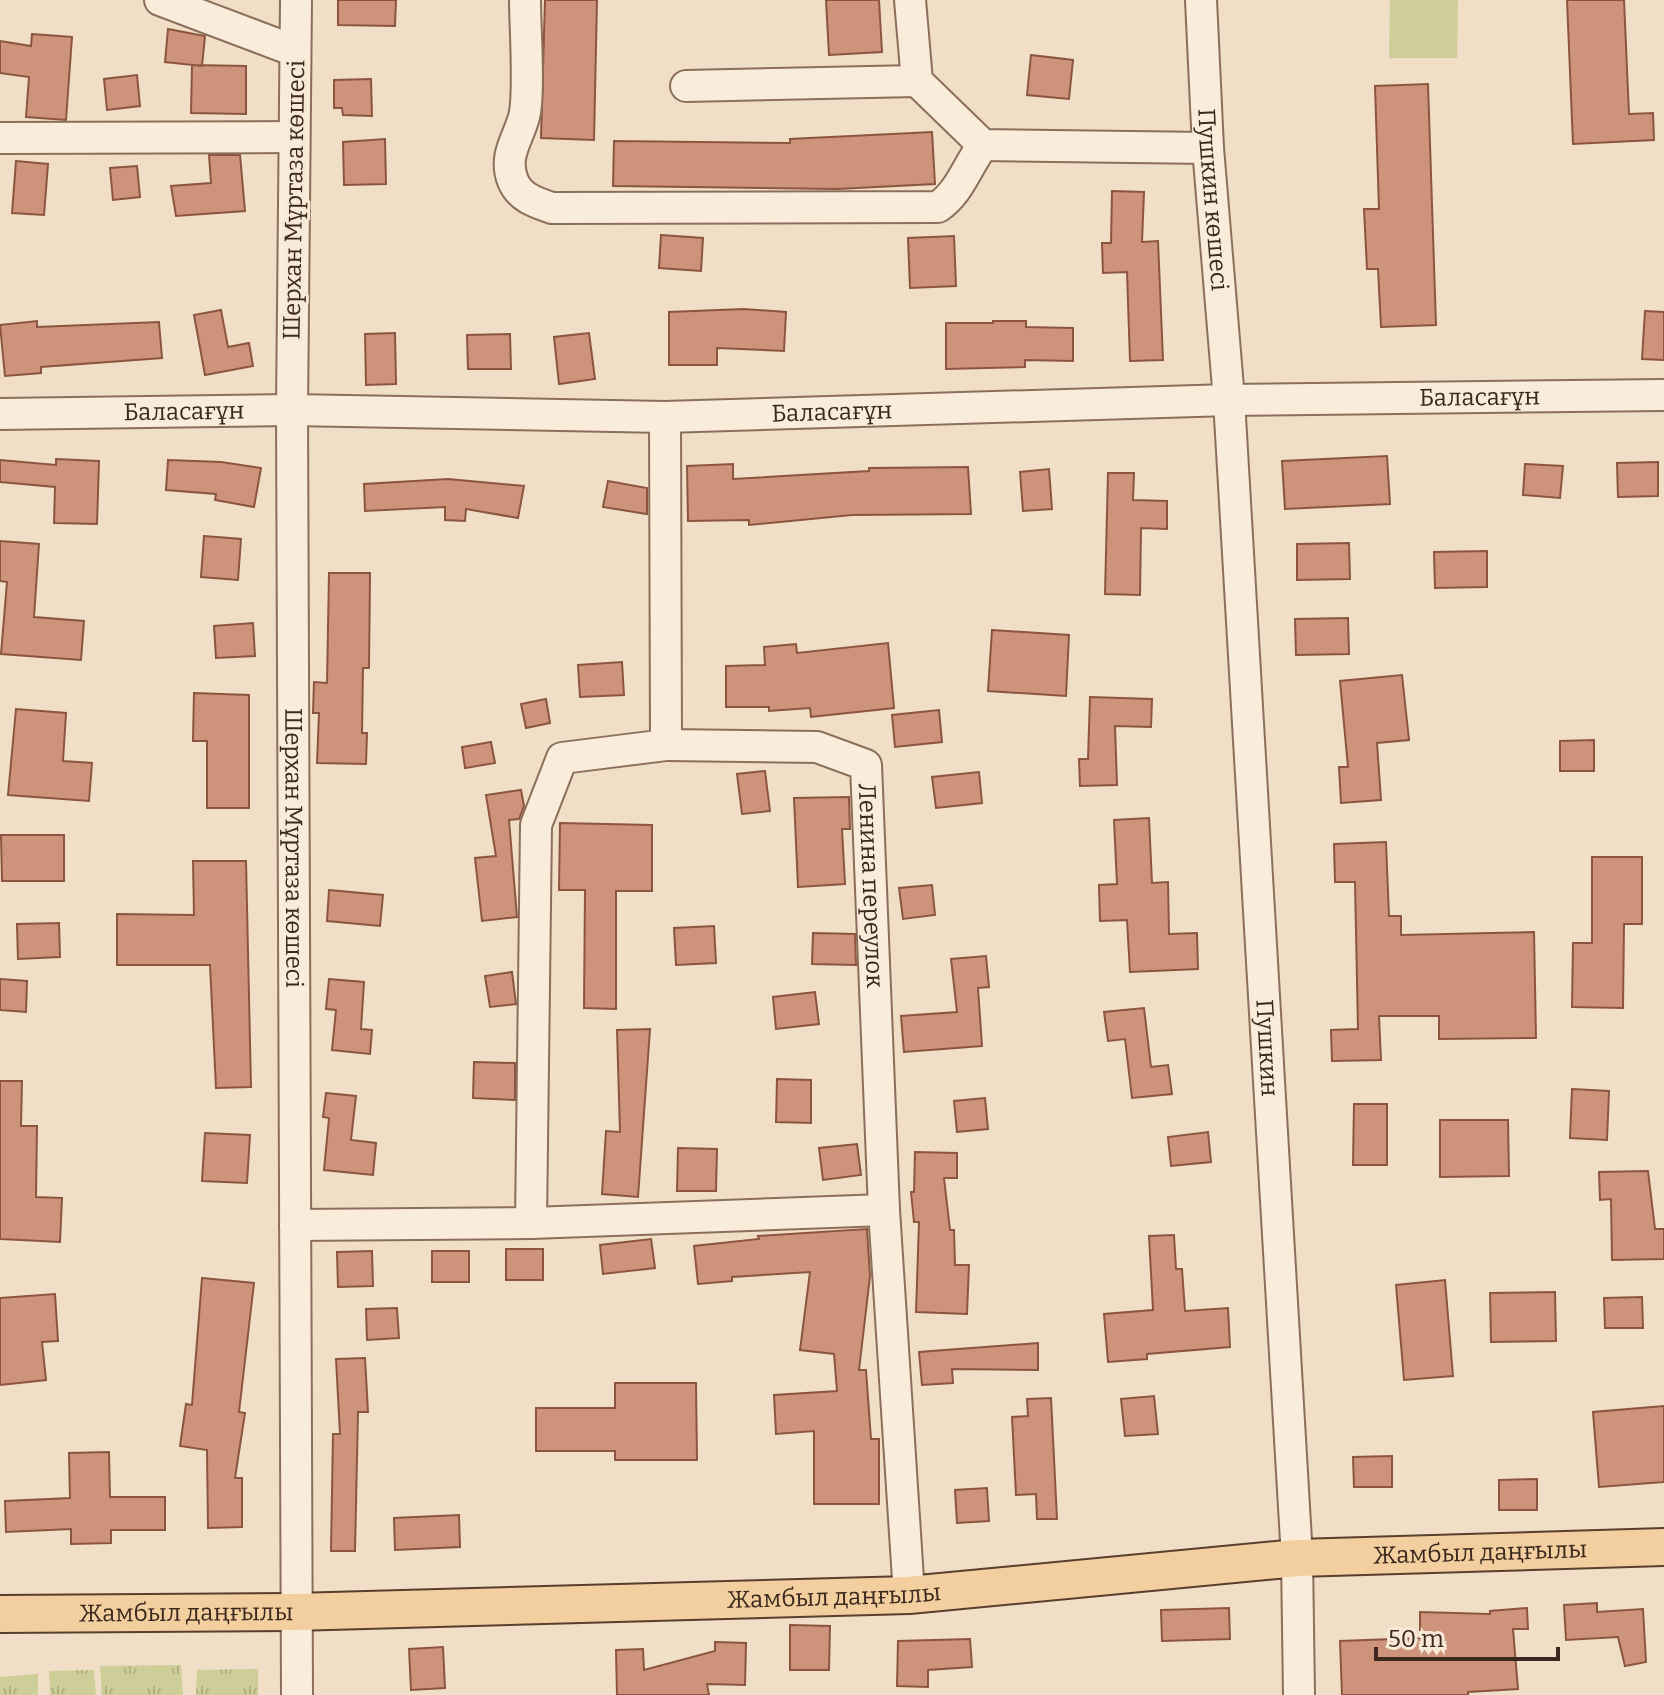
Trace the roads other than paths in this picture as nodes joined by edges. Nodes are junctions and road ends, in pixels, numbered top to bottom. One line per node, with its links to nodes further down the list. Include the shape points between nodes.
1 (160, 0): 6 (street)
2 (296, 0): 6 (street, Шерхан Мұртаза көшесі)
3 (525, 0): 11 (street, via 524,116 511,143 510,168 527,199 552,208 938,207 953,196)
4 (910, 0): 7 (street)
5 (1201, 0): 12 (street, Пушкин көшесі)
6 (295, 51): 9 (street, Шерхан Мұртаза көшесі)
7 (917, 81): 8 (street); 11 (street)
8 (686, 86)
9 (294, 137): 10 (street); 15 (street, Шерхан Мұртаза көшесі)
10 (0, 138)
11 (983, 145): 12 (street)
12 (1208, 148): 14 (street, Пушкин көшесі)
13 (1664, 395): 14 (street, Баласағұн)
14 (1229, 400): 17 (street, Баласағұн); 23 (street, Пушкин)
15 (292, 410): 16 (street, Баласағұн); 17 (street, Баласағұн); 21 (street, Шерхан Мұртаза көшесі)
16 (0, 414)
17 (665, 417): 18 (street)
18 (666, 745): 19 (street, Ленина переулок, via 817,747 866,765); 20 (street, Ленина переулок, via 562,758 536,825)
19 (884, 1210): 20 (street); 24 (street, Ленина переулок)
20 (531, 1223): 21 (street)
21 (295, 1225): 25 (street, Шерхан Мұртаза көшесі)
22 (1664, 1547): 23 (main road, Жамбыл даңғылы)
23 (1297, 1558): 24 (main road, Жамбыл даңғылы); 28 (street, Пушкин)
24 (909, 1595): 25 (main road, Жамбыл даңғылы)
25 (294, 1612): 26 (main road, Жамбыл даңғылы); 27 (street, Шерхан Мұртаза көшесі)
26 (0, 1614)
27 (297, 1695)
28 (1299, 1695)

